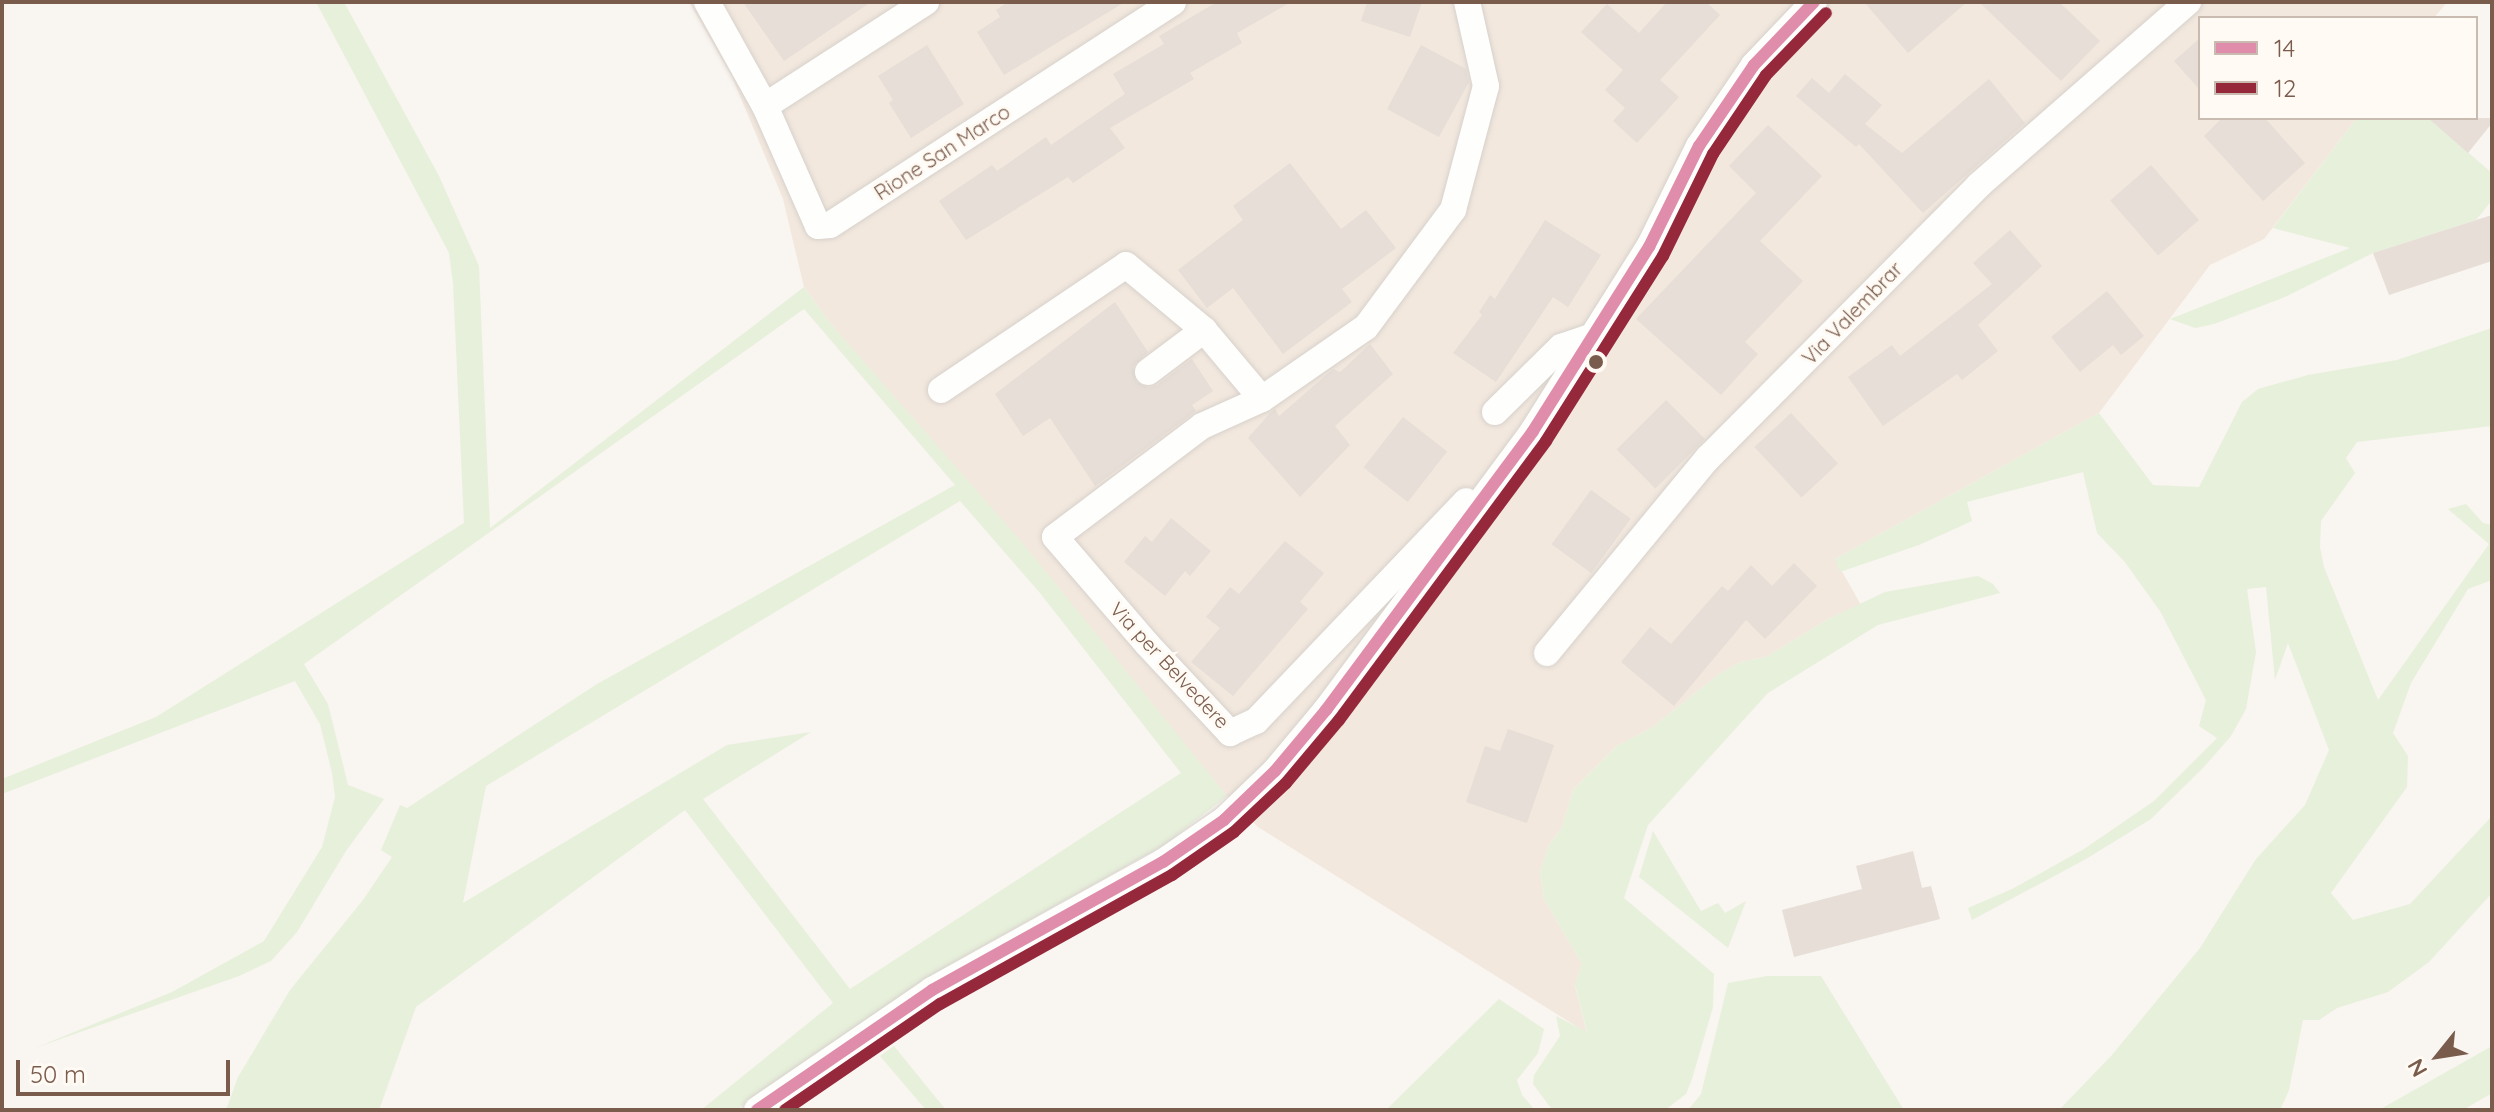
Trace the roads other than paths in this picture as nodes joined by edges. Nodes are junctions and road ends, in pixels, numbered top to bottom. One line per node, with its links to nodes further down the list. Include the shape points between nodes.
1 (707, 2): 7 (street, Rione San Marco)
2 (926, 2): 7 (street)
3 (1173, 2): 7 (street, Rione San Marco, via 830,225 818,226)
4 (1467, 2): 12 (street, Via per Belvedere, via 1486,86 1453,210 1366,327)
5 (1814, 2): 9 (street, Via per Belvedere, via 1754,65 1699,146 1649,247)
6 (2188, 2): 15 (street, Via Valembrar, via 1979,185 1719,447)
7 (765, 106)
8 (1204, 330): 10 (street); 11 (street, via 1126,265); 12 (street)
9 (1596, 335): 13 (street, via 1561,347); 14 (street, Via per Belvedere)
10 (1148, 372)
11 (941, 390)
12 (1262, 399): 14 (street, Via per Belvedere, via 1202,426 1055,537 1230,733 1256,721)
13 (1495, 412)
14 (1533, 431): 16 (street, Via per Belvedere, via 1326,710 1275,771 1224,820 1163,862 932,990)
15 (1547, 653)
16 (757, 1110)

